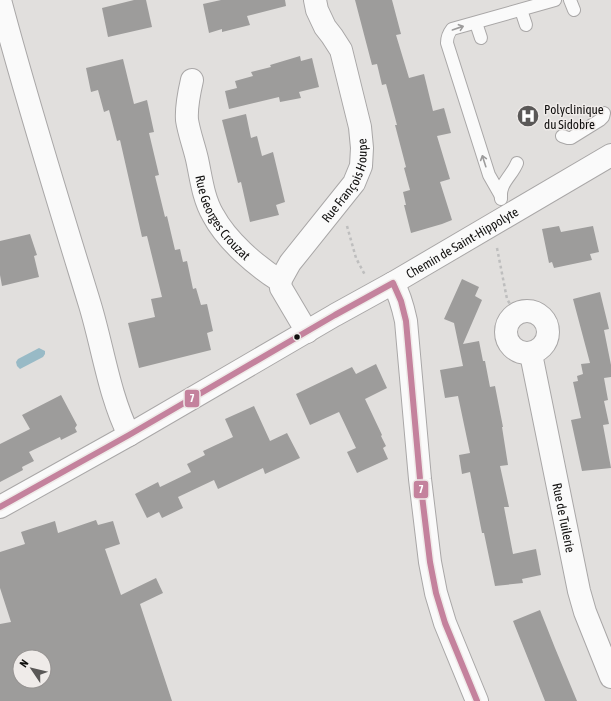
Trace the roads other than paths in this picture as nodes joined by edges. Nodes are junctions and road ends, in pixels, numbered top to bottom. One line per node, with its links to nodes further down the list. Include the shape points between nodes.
1 (0, 0): 18 (street, via 118,409)
2 (315, 0): 14 (street, Rue François Houpe, via 325,27 340,50 360,127 361,166 354,183 290,263)
3 (555, 0): 4 (lane)
4 (521, 10): 5 (lane); 6 (lane)
5 (476, 23): 7 (lane); 13 (lane, one-way to 5, via 489,175 447,43 452,29)
6 (526, 24)
7 (480, 38)
8 (192, 80): 14 (street, Rue Georges Crouzat, via 188,120 205,196 212,214 222,229 258,267)
9 (604, 113): 10 (lane, via 600,120 571,138)
10 (562, 136)
11 (611, 155): 13 (street, Chemin de Saint-Hippolyte)
12 (517, 163): 13 (lane, via 503,184)
13 (505, 205): 15 (street, Chemin de Saint-Hippolyte, via 488,227)
14 (280, 281): 16 (street)
15 (384, 288): 16 (street, Chemin de Saint-Hippolyte); 21 (street, via 398,292 406,321 420,479 436,593 445,623)
16 (307, 332): 18 (street, Chemin de Saint-Hippolyte)
17 (531, 354): 17 (street, via 516,351 506,341 506,326 509,320 521,311 535,312 548,327 547,341); 20 (street, Rue de Tuilerie, via 579,591)
18 (129, 435): 19 (street, Chemin de Saint-Hippolyte)
19 (0, 507)
20 (611, 677)
21 (477, 701)

